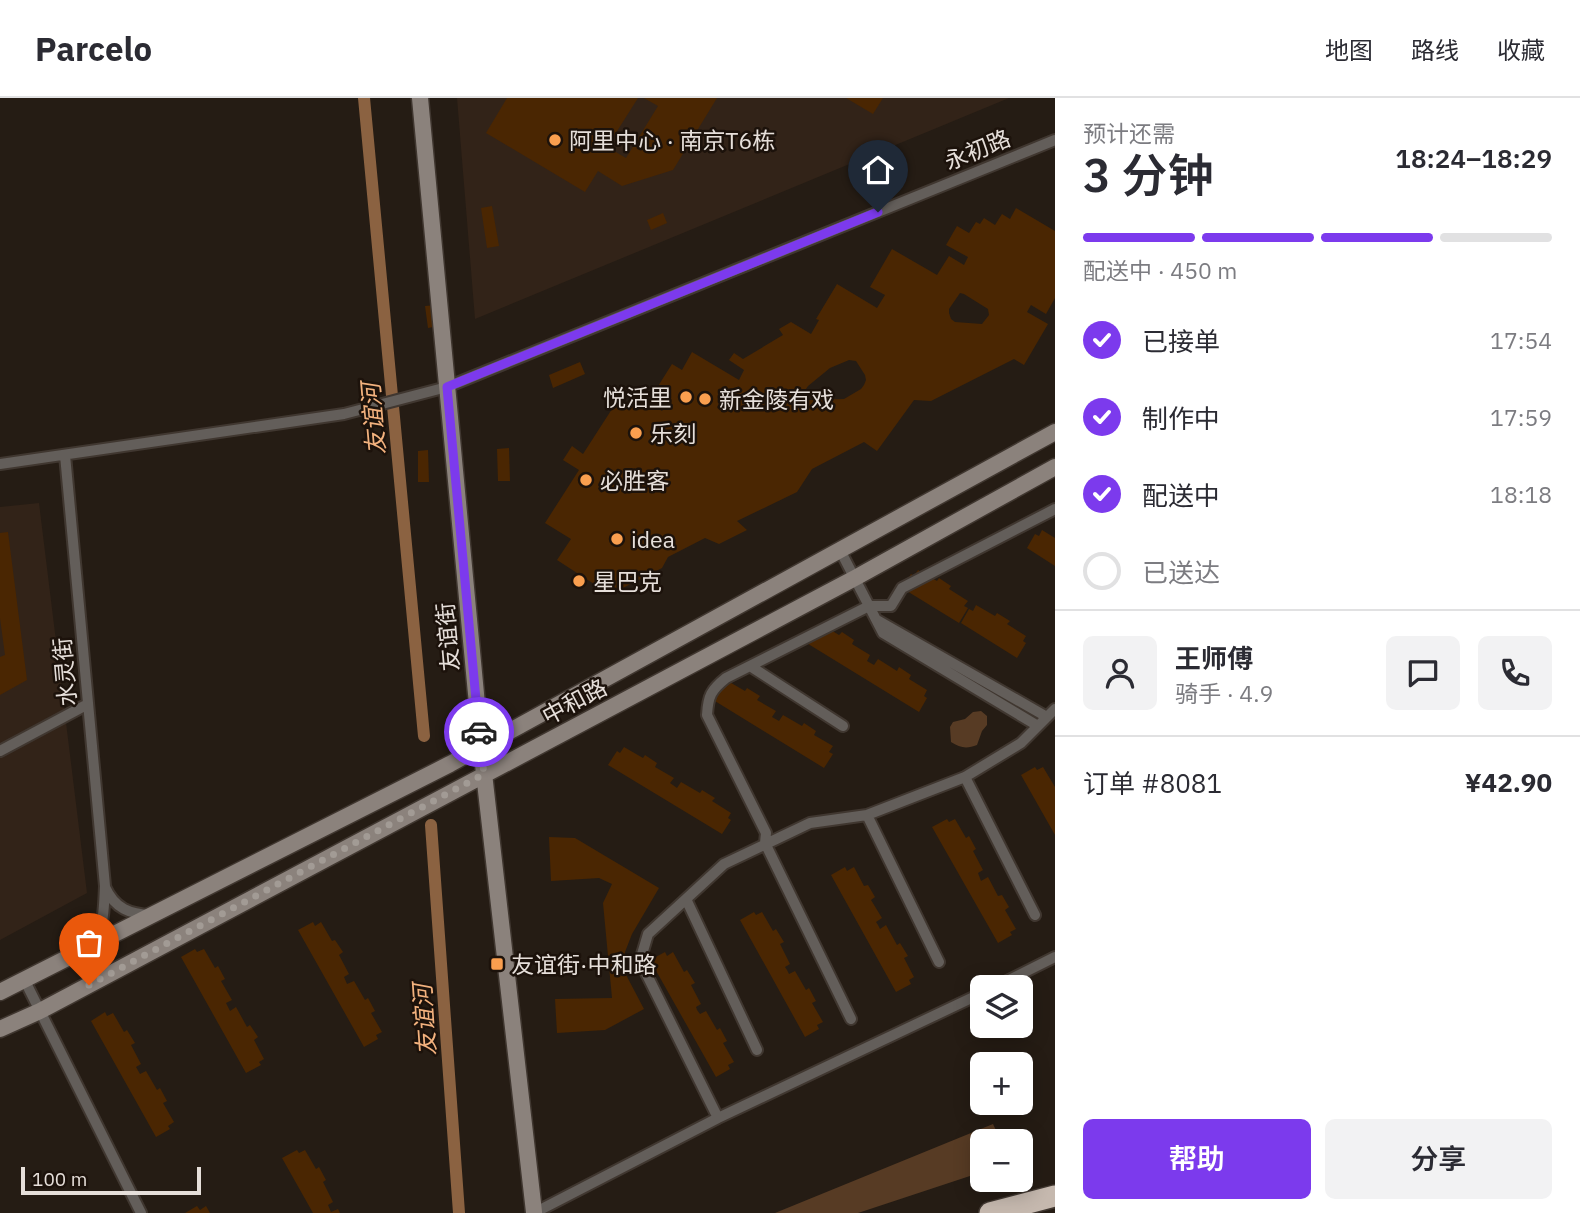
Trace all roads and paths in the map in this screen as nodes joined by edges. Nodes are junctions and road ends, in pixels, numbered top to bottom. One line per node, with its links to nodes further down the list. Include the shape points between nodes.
1 (420, 98): 3 (main road, 友谊街)
2 (1055, 140): 3 (street, 永初路)
3 (447, 387): 5 (street, 永初路, via 344,414); 18 (main road, 友谊街)
4 (1055, 432): 9 (main road, 中和路)
5 (65, 454): 6 (street, 永初路); 14 (street, 水灵街)
6 (0, 464)
7 (1055, 467): 10 (main road, 中和路)
8 (1054, 510): 11 (street, via 902,588 891,606)
9 (840, 550): 10 (street); 18 (main road, 中和路)
10 (855, 578): 11 (street); 20 (main road, 中和路)
11 (869, 606): 12 (street); 13 (street)
12 (877, 620): 15 (street); 17 (street, via 883,633)
13 (750, 666): 16 (street); 23 (street, via 714,688 707,715 766,833)
14 (88, 704): 19 (street); 24 (street, 水灵街)
15 (1053, 711): 17 (street)
16 (843, 726)
17 (1038, 726): 21 (street, via 1021,743)
18 (481, 747): 20 (main road, 友谊街); 26 (main road, 中和路)
19 (0, 751)
20 (484, 774): 35 (main road, 中和路); 42 (main road, 友谊街)
21 (965, 776): 22 (street); 27 (street)
22 (867, 815): 23 (street, via 810,823); 30 (street)
23 (765, 843): 25 (street, via 724,864); 36 (street)
24 (105, 886): 26 (street, via 119,906 133,914); 28 (street, 水灵街, via 104,916)
25 (686, 899): 38 (street); 39 (street, via 648,934 640,961)
26 (154, 915): 28 (main road, 中和路)
27 (1035, 915)
28 (94, 945): 32 (main road, 中和路)
29 (1055, 957): 31 (street)
30 (939, 962)
31 (1019, 975)
32 (25, 981): 33 (main road, 中和路); 35 (street)
33 (0, 992)
34 (970, 999): 39 (street)
35 (40, 1011): 37 (main road, 中和路); 41 (street)
36 (851, 1019)
37 (0, 1029)
38 (757, 1051)
39 (718, 1118): 42 (street)
40 (1055, 1196): 43 (highway)
41 (141, 1213)
42 (534, 1213)
43 (990, 1213)

